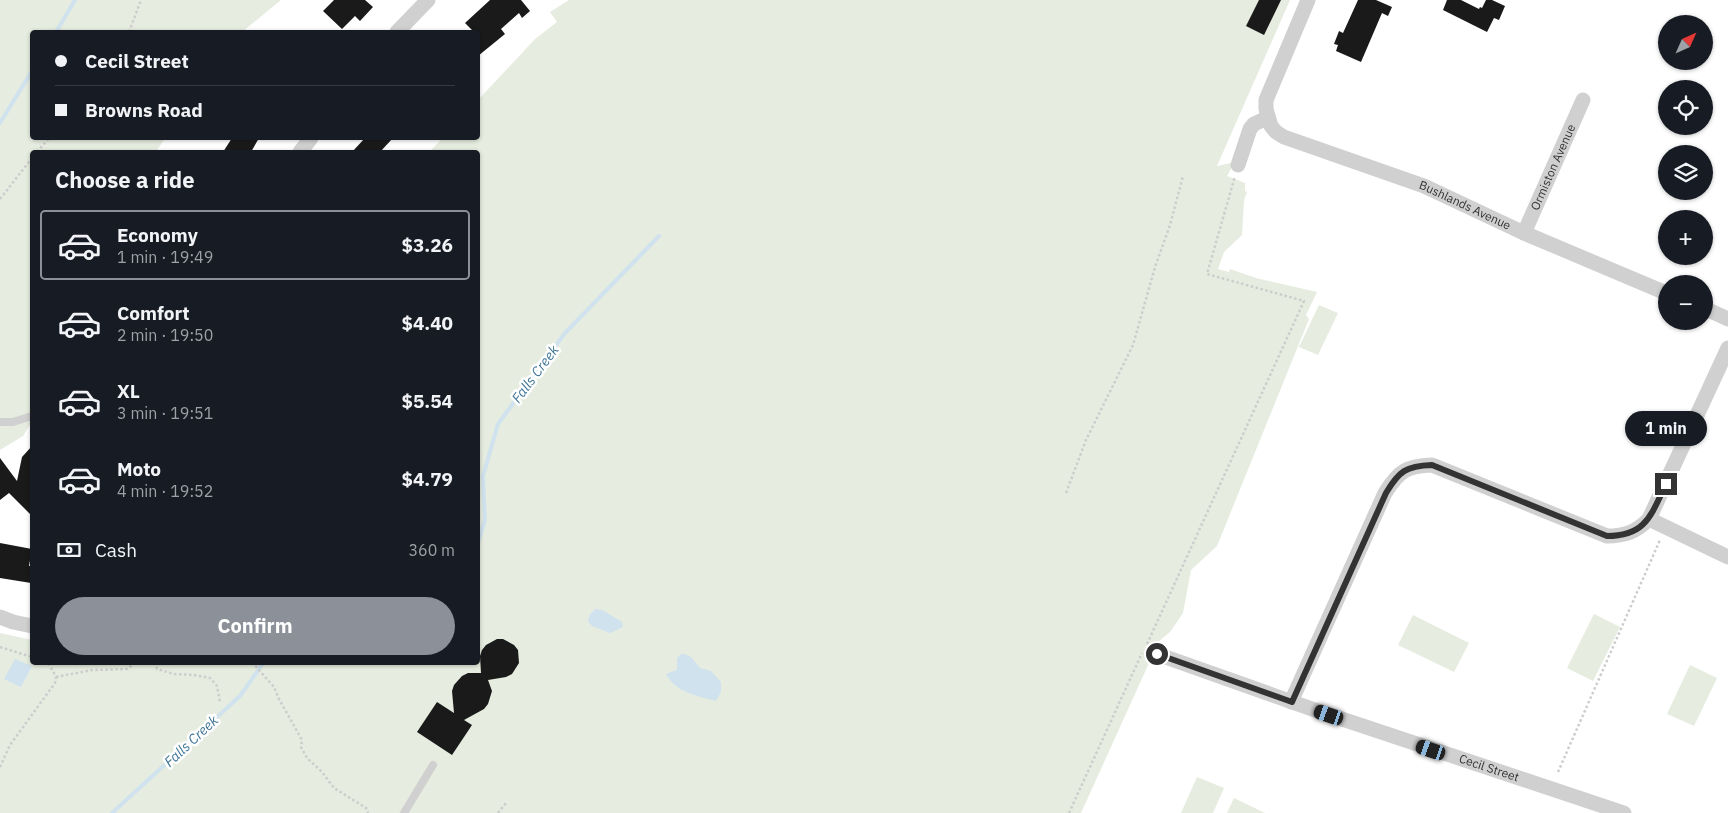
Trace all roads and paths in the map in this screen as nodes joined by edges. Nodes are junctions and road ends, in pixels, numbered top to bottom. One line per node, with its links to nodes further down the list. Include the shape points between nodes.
1 (142, 0): 4 (path)
2 (428, 0): 5 (street)
3 (1308, 0): 7 (street, via 1269,90)
4 (130, 30)
5 (399, 30)
6 (1583, 100): 16 (street, Ormiston Avenue)
7 (1267, 118): 13 (street, via 1250,129); 16 (street, Bushlands Avenue, via 1284,138 1424,186)
8 (47, 140): 10 (path)
9 (309, 140): 11 (street)
10 (39, 150)
11 (302, 150)
12 (30, 161): 15 (path)
13 (1238, 165): 46 (path, via 1207,274 1304,301)
14 (1183, 176): 23 (path, via 1133,345 1086,440)
15 (0, 199)
16 (1524, 233): 17 (street, Bushlands Avenue)
17 (1658, 290)
18 (1713, 312): 19 (street)
19 (1728, 318)
20 (1728, 348): 24 (street)
21 (30, 417): 22 (lane)
22 (0, 422)
23 (1066, 494)
24 (1649, 519): 25 (street); 38 (street, via 1632,533 1607,536 1432,465 1417,465 1404,470 1386,493)
25 (1666, 528): 26 (street); 41 (path)
26 (1728, 557)
27 (0, 616): 28 (street)
28 (30, 626)
29 (0, 647): 31 (path)
30 (1157, 654): 38 (street, Cecil Street)
31 (30, 656)
32 (50, 665): 36 (path)
33 (132, 665): 36 (path, via 128,669 92,670)
34 (156, 665): 37 (path, via 157,669 174,674 210,678 217,686)
35 (255, 665): 43 (path, via 274,687 302,740 301,747 307,758 334,788 366,808)
36 (56, 677): 40 (path, via 55,683 10,745)
37 (220, 702)
38 (1292, 702): 47 (street, Cecil Street)
39 (433, 765): 44 (lane)
40 (0, 766)
41 (1558, 772)
42 (506, 803): 45 (path)
43 (368, 813)
44 (404, 813)
45 (498, 813)
46 (1069, 813)
47 (1624, 813)

